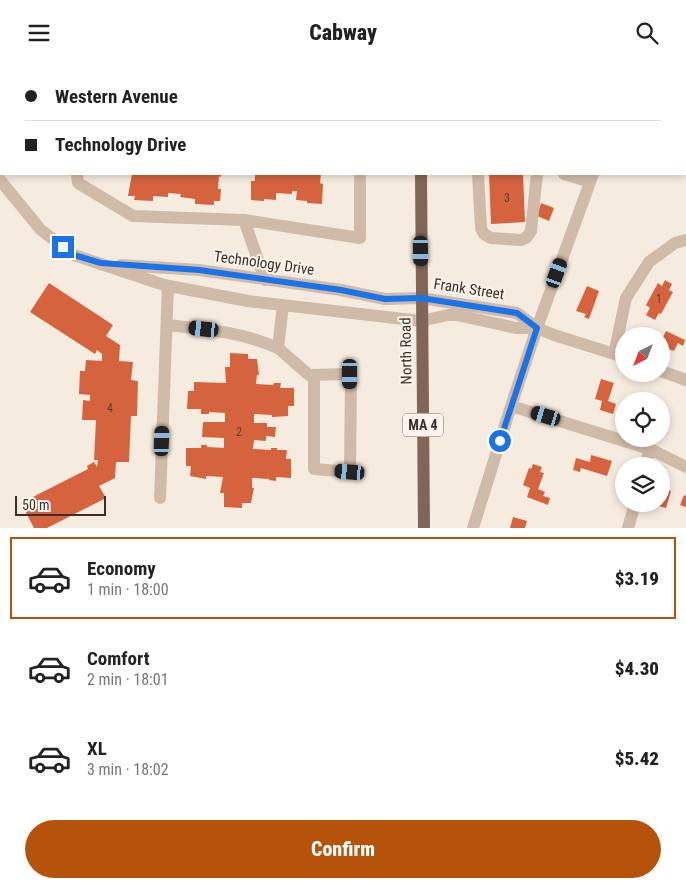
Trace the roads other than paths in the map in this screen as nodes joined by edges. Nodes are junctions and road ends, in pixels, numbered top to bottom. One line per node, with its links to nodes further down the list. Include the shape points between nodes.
1 (7, 65): 2 (street)
2 (12, 65)
3 (77, 175): 11 (street, via 78,183 133,216)
4 (360, 175): 11 (street, via 360,238)
5 (420, 175): 16 (main road, North Road / MA 4)
6 (478, 175): 7 (street, via 484,234 491,238 521,240 531,231)
7 (538, 175)
8 (571, 175): 9 (street)
9 (592, 178): 21 (street)
10 (0, 180): 13 (street, Technology Drive, via 41,230 74,255)
11 (244, 220): 14 (street)
12 (686, 239): 20 (street, via 649,262 626,299)
13 (101, 263): 14 (street, Technology Drive, via 199,270); 15 (street, Technology Drive)
14 (265, 280): 16 (street, Technology Drive, via 385,299)
15 (168, 286): 17 (street, Technology Drive); 19 (street)
16 (421, 298): 18 (main road, North Road / MA 4); 21 (street, Frank Street, via 517,313)
17 (283, 305): 18 (street, Technology Drive); 22 (street)
18 (421, 321): 21 (street, Frank Street, via 457,315 516,328); 33 (main road, North Road / MA 4)
19 (166, 325): 22 (street, via 224,331 258,339); 31 (street)
20 (622, 327)
21 (537, 328): 23 (street, Frank Street); 27 (street)
22 (278, 348): 25 (street, via 309,375)
23 (615, 354)
24 (670, 374): 26 (street)
25 (314, 375): 25 (street, via 350,374 350,472 314,469)
26 (686, 380)
27 (511, 405): 28 (street); 34 (street)
28 (650, 449): 29 (street); 30 (street)
29 (648, 457)
30 (686, 467)
31 (160, 498)
32 (633, 512): 35 (street)
33 (424, 528)
34 (473, 528)
35 (628, 528)

